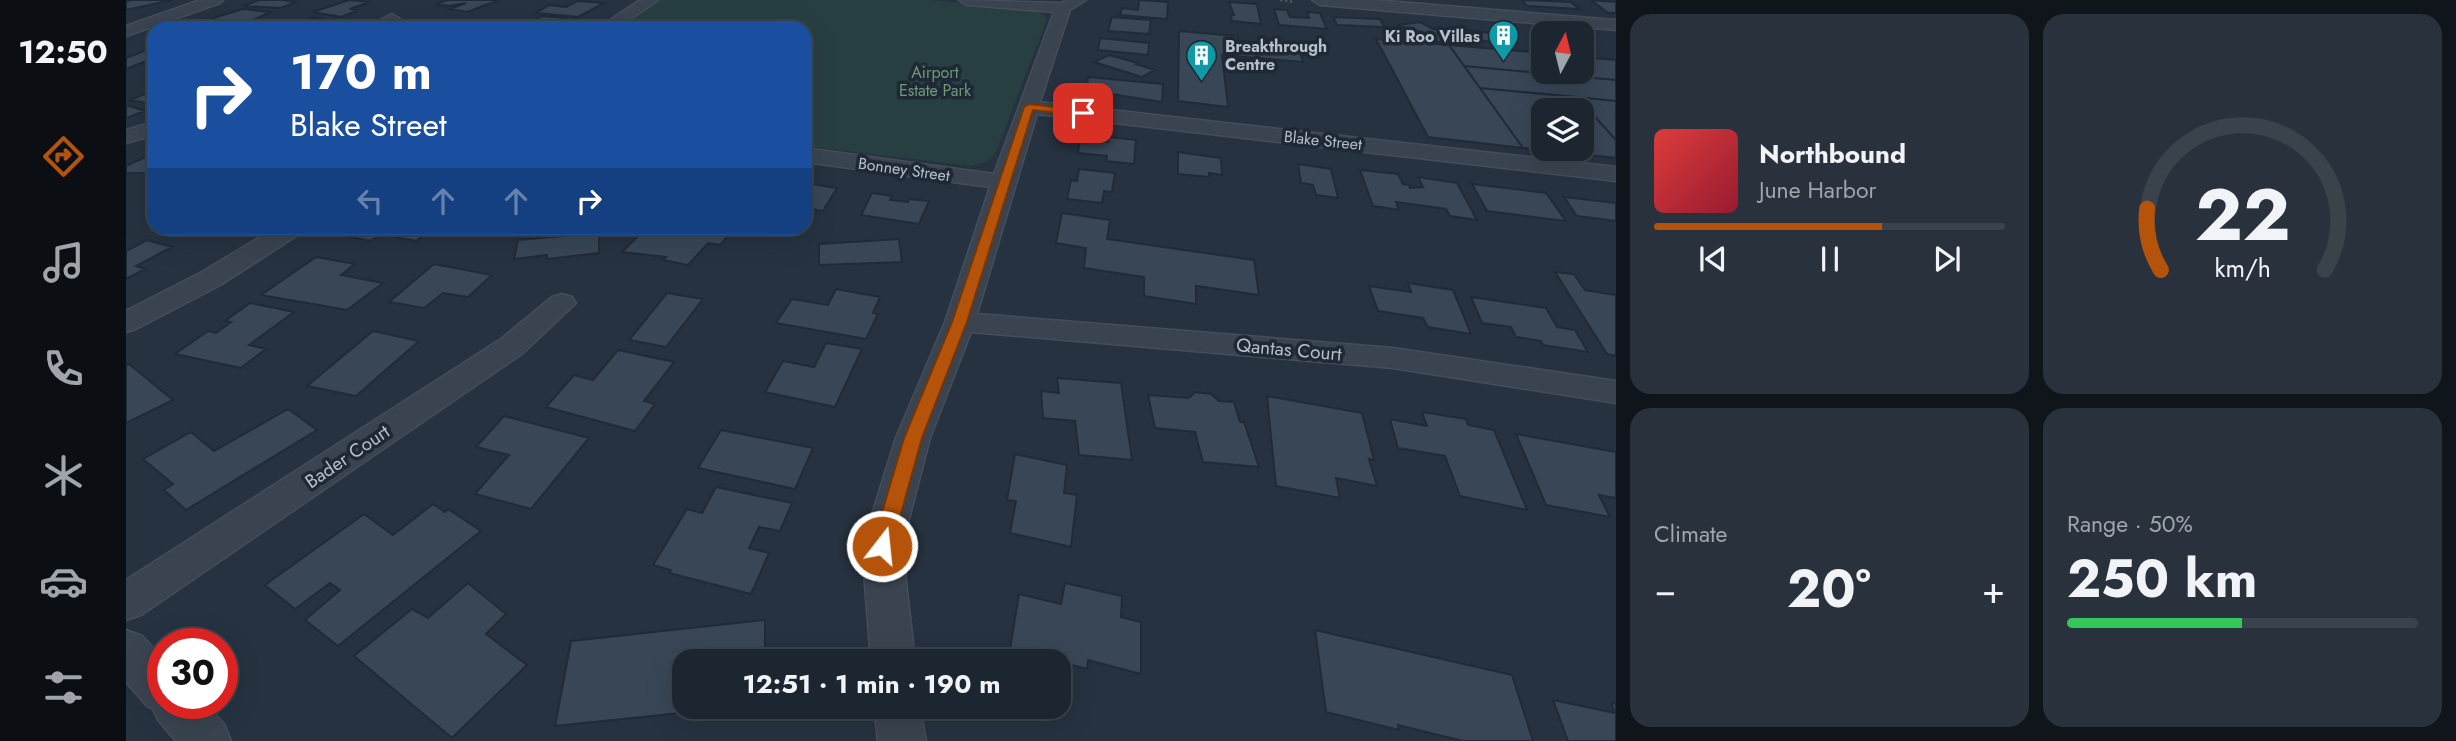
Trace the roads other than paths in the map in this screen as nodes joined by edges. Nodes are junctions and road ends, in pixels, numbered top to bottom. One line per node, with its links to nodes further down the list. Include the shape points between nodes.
1 (215, 0): 9 (street)
2 (650, 0): 11 (street)
3 (967, 0): 6 (street)
4 (1320, 0): 7 (street)
5 (1485, 0): 7 (street)
6 (1070, 4): 15 (street)
7 (1499, 15): 13 (street)
8 (392, 19): 10 (street)
9 (155, 21)
10 (388, 21)
11 (617, 21)
12 (147, 24): 14 (street)
13 (1616, 25)
14 (126, 31)
15 (1029, 107): 19 (street, Blake Street); 20 (street)
16 (147, 130): 17 (street)
17 (126, 137)
18 (812, 156): 20 (street, Bonney Street)
19 (1616, 174)
20 (1003, 182): 23 (street)
21 (281, 235): 24 (street)
22 (562, 303): 26 (street, Bader Court, via 512,346)
23 (960, 322): 25 (street, Qantas Court, via 1393,358); 27 (street, via 913,438 882,546)
24 (126, 323)
25 (1616, 392)
26 (126, 602)
27 (892, 649)
28 (126, 650): 29 (street)
29 (147, 673)
30 (187, 719): 32 (street)
31 (899, 719): 33 (street)
32 (206, 741)
33 (902, 741)

